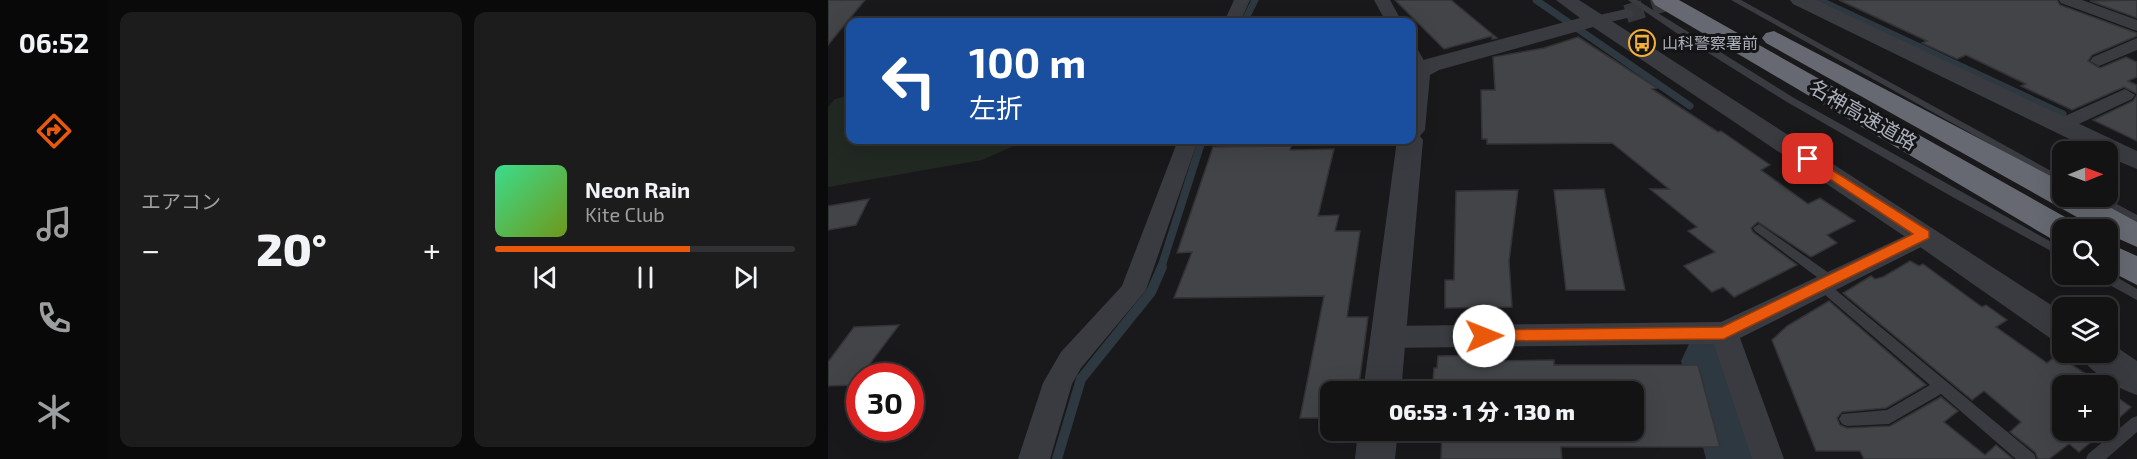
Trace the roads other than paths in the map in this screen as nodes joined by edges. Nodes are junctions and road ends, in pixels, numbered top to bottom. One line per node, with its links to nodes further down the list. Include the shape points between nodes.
1 (1242, 0): 10 (street)
2 (1382, 0): 11 (street)
3 (1566, 0): 12 (street)
4 (1663, 0): 28 (highway, 名神高速道路)
5 (1704, 0): 24 (highway, 名神高速道路)
6 (1735, 0): 23 (lane)
7 (1800, 0): 19 (street)
8 (2067, 0): 13 (street)
9 (1629, 7): 12 (street); 32 (lane)
10 (1234, 18)
11 (1392, 18)
12 (1596, 20): 16 (street, via 1431,65); 30 (street)
13 (2137, 26)
14 (2137, 43): 15 (street)
15 (2099, 61)
16 (1416, 63): 17 (street)
17 (1416, 88)
18 (2125, 94): 19 (street)
19 (2061, 125): 22 (street)
20 (1187, 144): 48 (street, via 1133,290 1071,360 1058,383)
21 (1410, 144): 40 (street)
22 (2133, 154)
23 (2052, 175)
24 (2052, 190)
25 (2083, 207): 31 (highway, 名神高速道路)
26 (2113, 207): 27 (lane)
27 (2137, 220)
28 (2052, 224)
29 (1759, 228): 35 (lane)
30 (1924, 235): 35 (street); 38 (street)
31 (2137, 236)
32 (2052, 248)
33 (2118, 261): 34 (highway)
34 (2137, 272)
35 (1826, 283): 39 (street); 44 (lane)
36 (2118, 284): 37 (lane)
37 (2137, 295)
38 (2052, 322)
39 (1724, 333): 40 (street); 50 (street)
40 (1388, 338): 43 (street)
41 (2112, 363): 42 (street)
42 (2137, 380)
43 (1383, 381)
44 (1942, 386): 45 (lane, via 1888,417); 51 (lane)
45 (1847, 419)
46 (2137, 423): 52 (lane)
47 (1377, 441): 49 (street)
48 (1034, 459)
49 (1375, 459)
50 (1768, 459)
51 (2028, 459)
52 (2094, 459)

